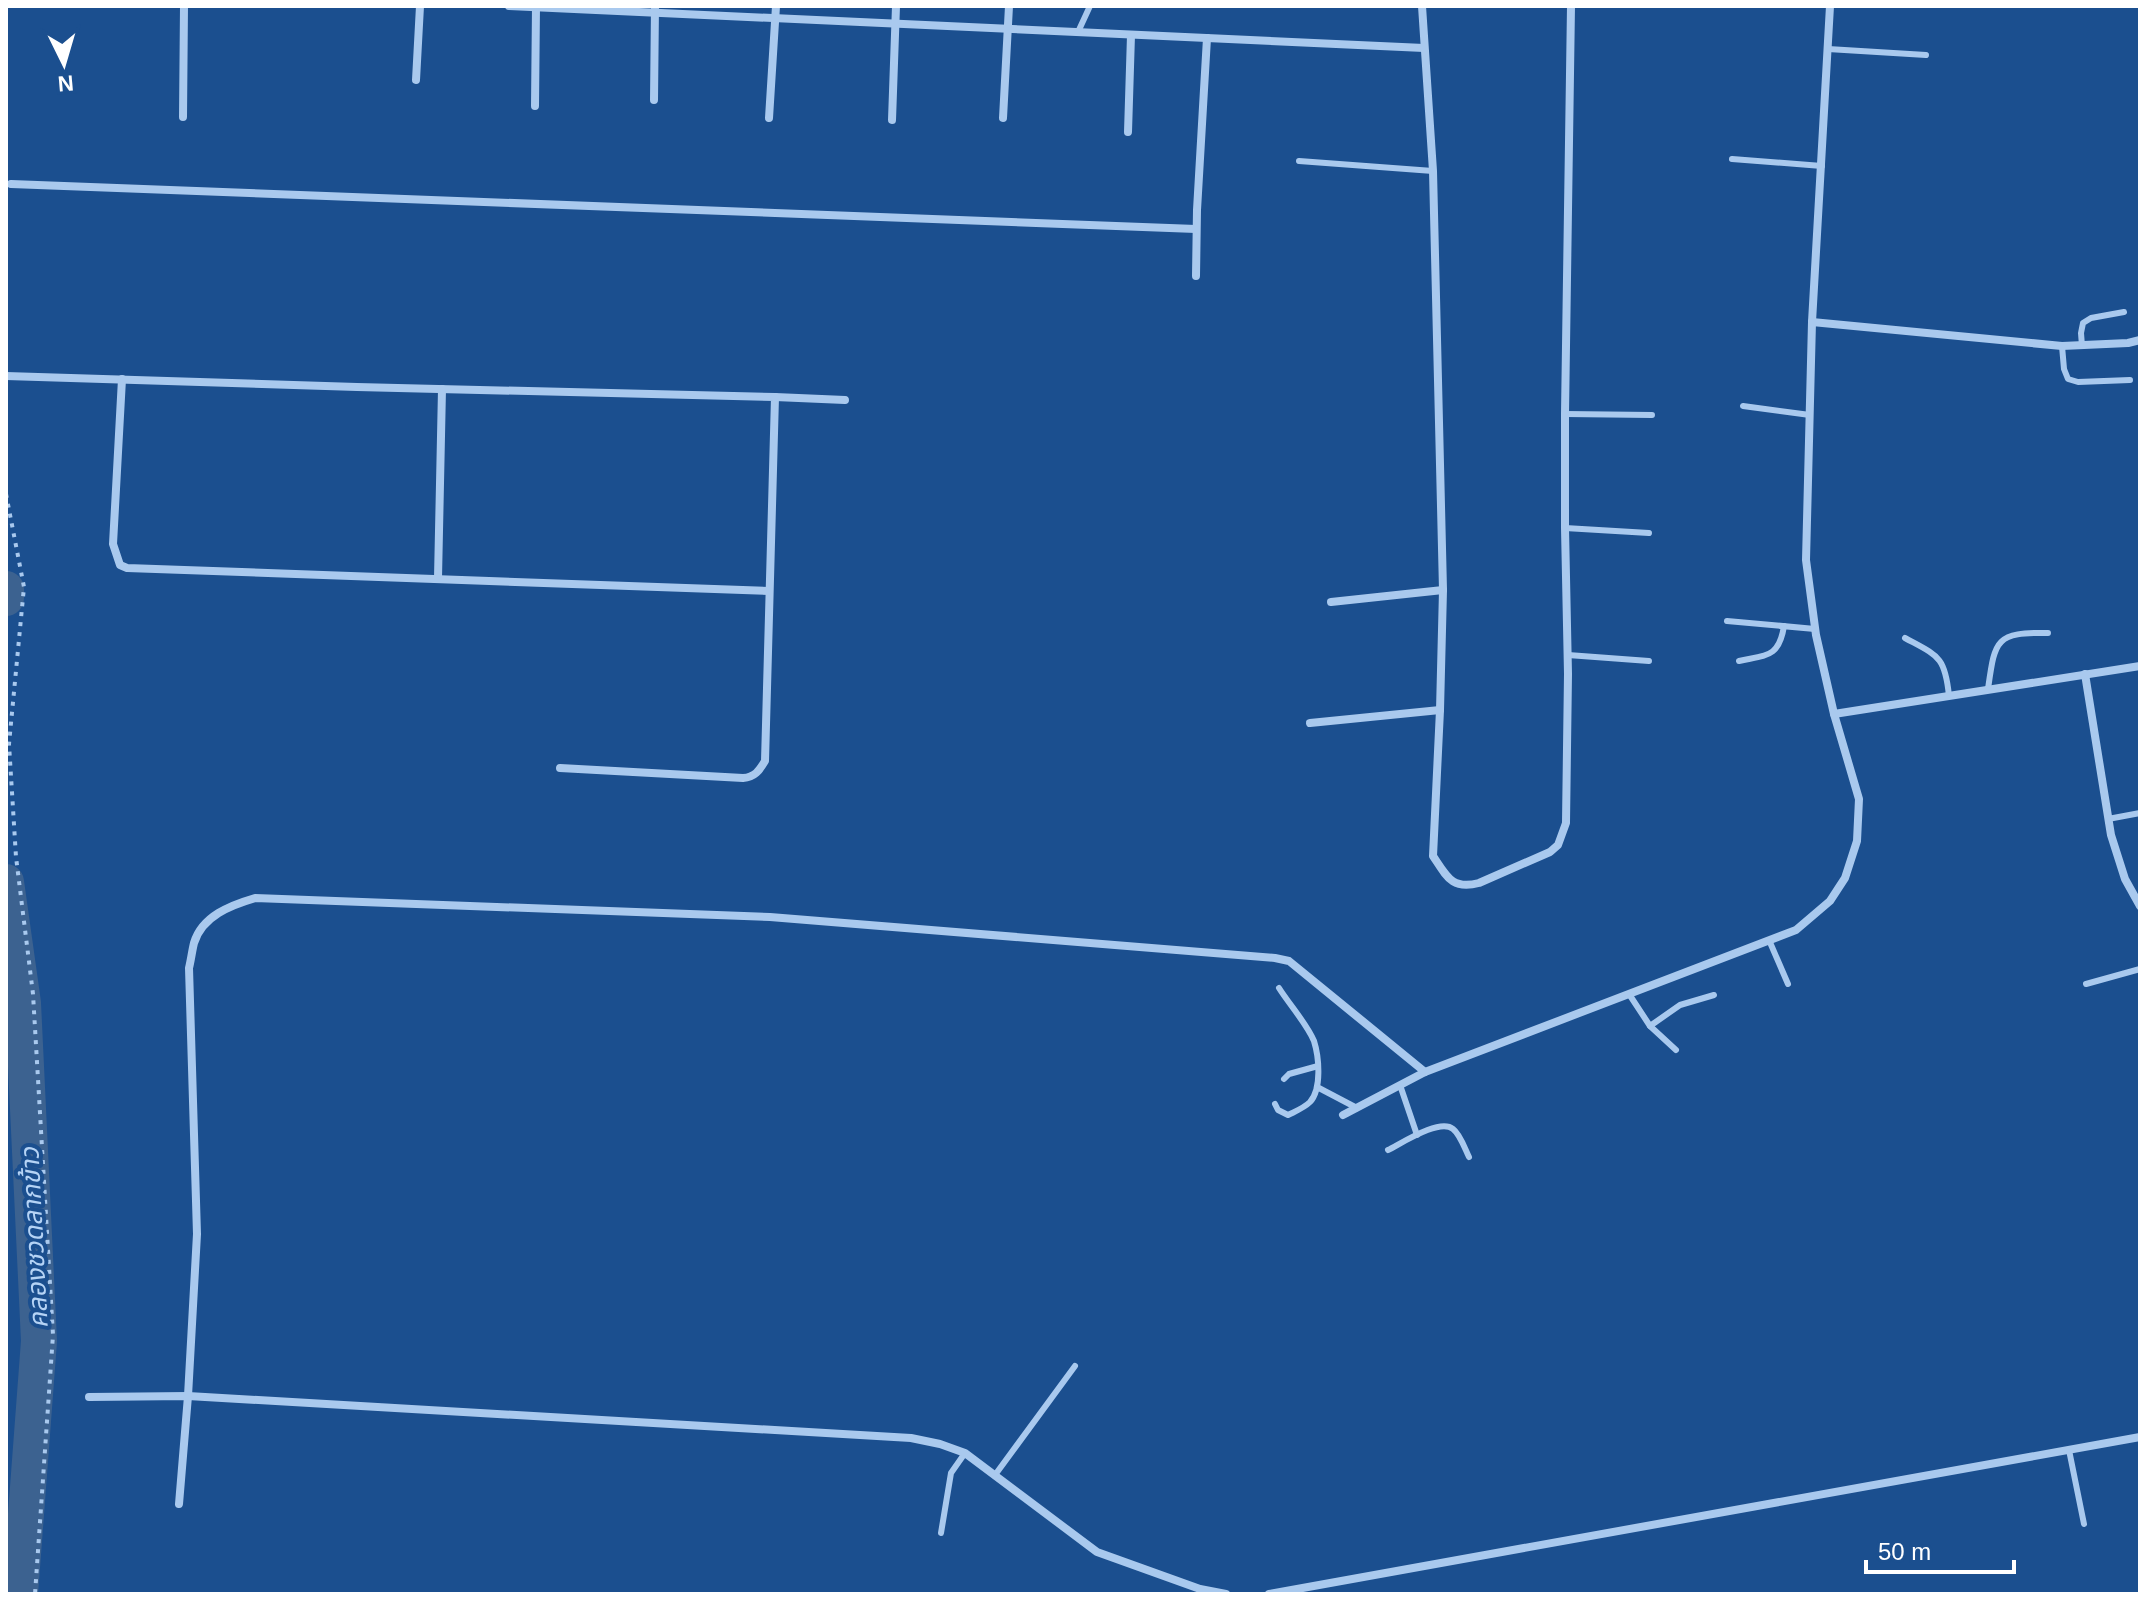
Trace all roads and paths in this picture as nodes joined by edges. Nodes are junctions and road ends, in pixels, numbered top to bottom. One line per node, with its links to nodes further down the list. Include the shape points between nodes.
1 (184, 6): 25 (street)
2 (420, 6): 22 (street)
3 (509, 6): 11 (street)
4 (776, 6): 13 (street)
5 (896, 6): 14 (street)
6 (1009, 6): 15 (street)
7 (1090, 6): 16 (lane)
8 (1422, 6): 19 (street)
9 (1571, 6): 49 (street)
10 (1830, 6): 20 (street)
11 (536, 7): 12 (street); 24 (street)
12 (655, 9): 13 (street); 23 (street)
13 (776, 18): 14 (street); 26 (street)
14 (896, 24): 15 (street); 28 (street)
15 (1008, 29): 16 (street); 27 (street)
16 (1078, 32): 17 (street)
17 (1131, 35): 18 (street); 29 (street)
18 (1207, 38): 19 (street); 35 (street)
19 (1424, 48): 33 (street)
20 (1828, 49): 21 (lane); 32 (street)
21 (1926, 55)
22 (416, 80)
23 (654, 100)
24 (535, 106)
25 (183, 117)
26 (769, 118)
27 (1003, 118)
28 (892, 120)
29 (1128, 132)
30 (1732, 159): 32 (lane)
31 (1299, 161): 33 (lane)
32 (1822, 166): 38 (street)
33 (1433, 171): 56 (street)
34 (11, 184): 35 (street)
35 (1196, 229): 36 (street)
36 (1196, 276)
37 (2124, 312): 41 (lane, via 2083,323)
38 (1812, 322): 40 (street); 51 (street)
39 (2140, 340): 41 (street)
40 (2062, 346): 41 (street); 44 (lane, via 2068,379)
41 (2082, 346)
42 (6, 376): 43 (street)
43 (122, 379): 45 (street); 55 (street, via 113,544 120,565)
44 (2130, 380)
45 (442, 389): 46 (street); 55 (street)
46 (775, 397): 47 (street); 57 (street)
47 (845, 400)
48 (1743, 406): 51 (lane)
49 (1565, 414): 50 (lane); 53 (street)
50 (1652, 415)
51 (1810, 415): 61 (street, via 1806,560)
52 (6, 494): 108 (path, via 24,587 9,744 33,994 53,1335)
53 (1565, 528): 54 (lane); 64 (street)
54 (1649, 533)
55 (438, 578): 57 (street)
56 (1443, 590): 58 (street); 71 (street)
57 (769, 591): 74 (street, via 765,761 758,772 743,778)
58 (1331, 602)
59 (1727, 621): 60 (lane)
60 (1784, 626): 61 (lane); 66 (lane, via 1782,641 1771,654)
61 (1815, 629): 72 (street)
62 (2048, 633): 69 (lane, via 2021,632 2000,642 1993,653)
63 (1905, 638): 70 (lane, via 1943,664)
64 (1568, 655): 65 (lane); 71 (street, via 1567,814 1562,838 1550,852 1468,886 1453,883 1433,856)
65 (1649, 661)
66 (1739, 661)
67 (2140, 666): 68 (street)
68 (2085, 674): 69 (street); 76 (street)
69 (1988, 689): 70 (street)
70 (1949, 696): 72 (street)
71 (1440, 710): 73 (street)
72 (1834, 714): 78 (street, via 1859,799 1857,841 1845,878 1830,901 1796,930)
73 (1310, 723)
74 (560, 768)
75 (2140, 813): 76 (lane)
76 (2108, 819): 77 (street, via 2125,879)
77 (2140, 906)
78 (1769, 940): 80 (lane); 83 (street)
79 (2140, 969): 81 (lane)
80 (1788, 984)
81 (2086, 984)
82 (1279, 988): 87 (lane, via 1313,1039)
83 (1629, 994): 85 (lane); 88 (street)
84 (1714, 995): 85 (lane, via 1680,1005)
85 (1650, 1026): 86 (lane)
86 (1676, 1050)
87 (1318, 1066): 89 (lane); 91 (lane)
88 (1425, 1072): 90 (street); 99 (street, via 1289,961 1275,958 770,917 255,898 208,921 195,939 189,968 197,1234)
89 (1284, 1079)
90 (1400, 1085): 93 (street); 95 (lane)
91 (1317, 1087): 92 (lane, via 1312,1100 1288,1115); 93 (lane)
92 (1275, 1104)
93 (1357, 1108): 94 (street)
94 (1343, 1115)
95 (1417, 1135): 96 (lane); 97 (lane, via 1448,1126 1455,1129)
96 (1388, 1150)
97 (1469, 1157)
98 (1075, 1366): 104 (lane)
99 (188, 1396): 100 (street); 103 (street, via 911,1438); 105 (street)
100 (89, 1397)
101 (2140, 1437): 102 (street)
102 (2069, 1450): 106 (lane); 110 (street)
103 (965, 1453): 104 (street); 107 (lane, via 951,1473)
104 (995, 1475): 109 (street, via 1097,1552)
105 (179, 1504)
106 (2084, 1524)
107 (941, 1533)
108 (35, 1594)
109 (1226, 1594)
110 (1269, 1594)

